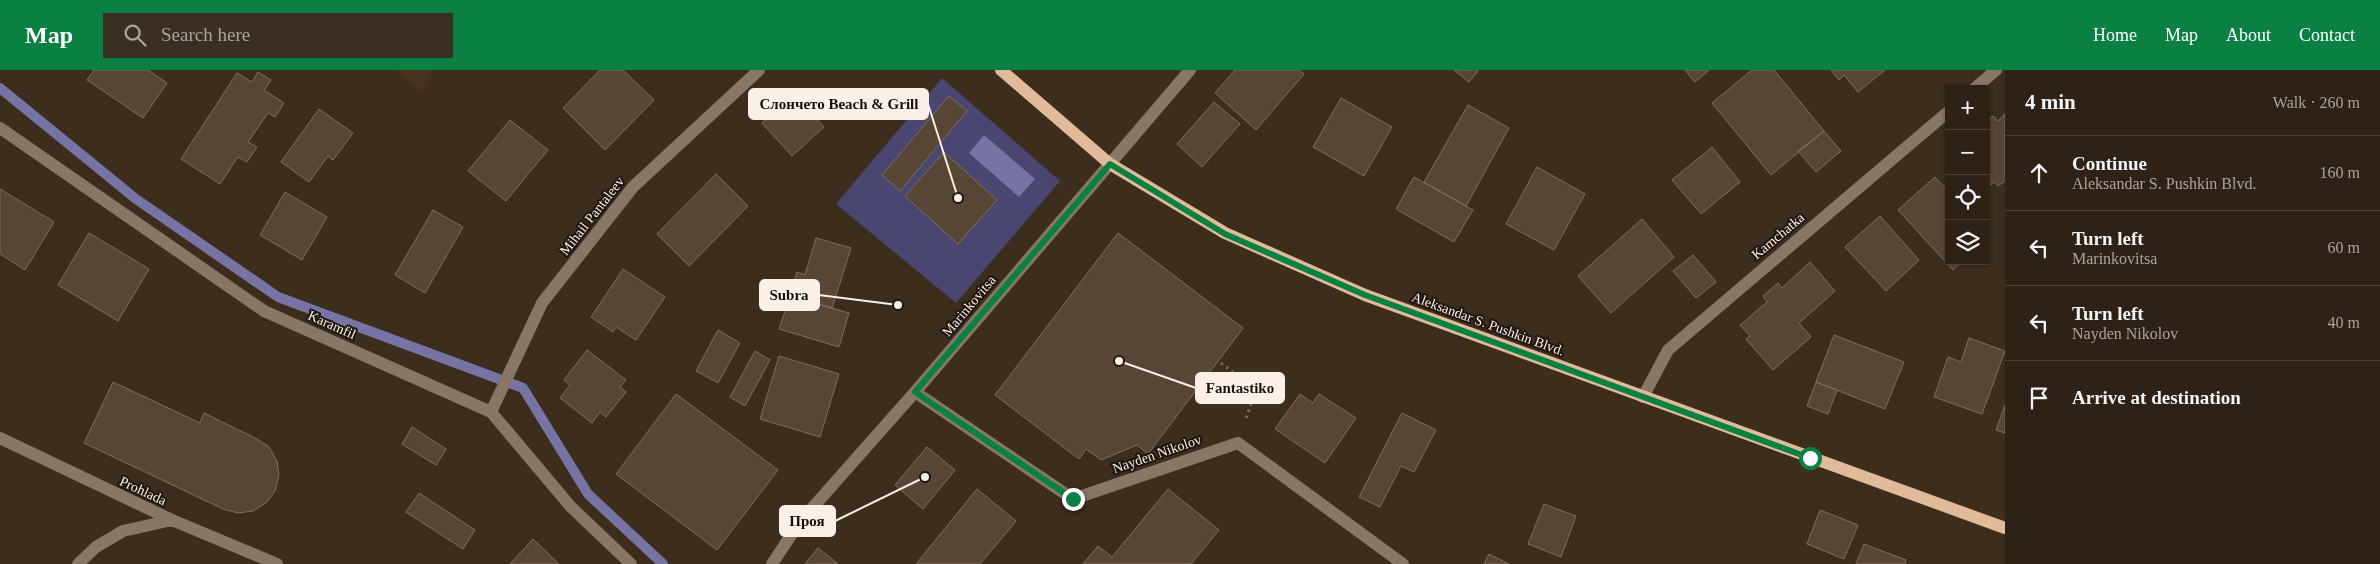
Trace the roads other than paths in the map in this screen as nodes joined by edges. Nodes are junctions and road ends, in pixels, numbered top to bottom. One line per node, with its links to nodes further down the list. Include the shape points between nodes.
1 (759, 70): 11 (street, Mihail Pantaleev, via 633,186 542,303)
2 (1001, 70): 8 (main road, Aleksandar S. Pushkin Blvd.)
3 (1190, 70): 8 (street, Marinkovitsa)
4 (1996, 70): 5 (street)
5 (1979, 85)
6 (1945, 114): 10 (street, Kamchatka, via 1668,350)
7 (0, 128): 11 (street, Karamfil, via 264,311)
8 (1110, 164): 9 (street, Marinkovitsa); 10 (main road, Aleksandar S. Pushkin Blvd., via 1225,234 1365,295)
9 (915, 392): 18 (street, Marinkovitsa, via 799,523); 19 (street, Nayden Nikolov, via 1073,499 1238,443)
10 (1643, 397): 14 (main road, Aleksandar S. Pushkin Blvd.)
11 (491, 412): 17 (street, Karamfil, via 571,507)
12 (0, 438): 13 (street, Prohlada)
13 (172, 520): 15 (street, via 123,531 96,547); 16 (street, Prohlada)
14 (2005, 528)
15 (78, 564)
16 (277, 564)
17 (631, 564)
18 (772, 564)
19 (1403, 564)

